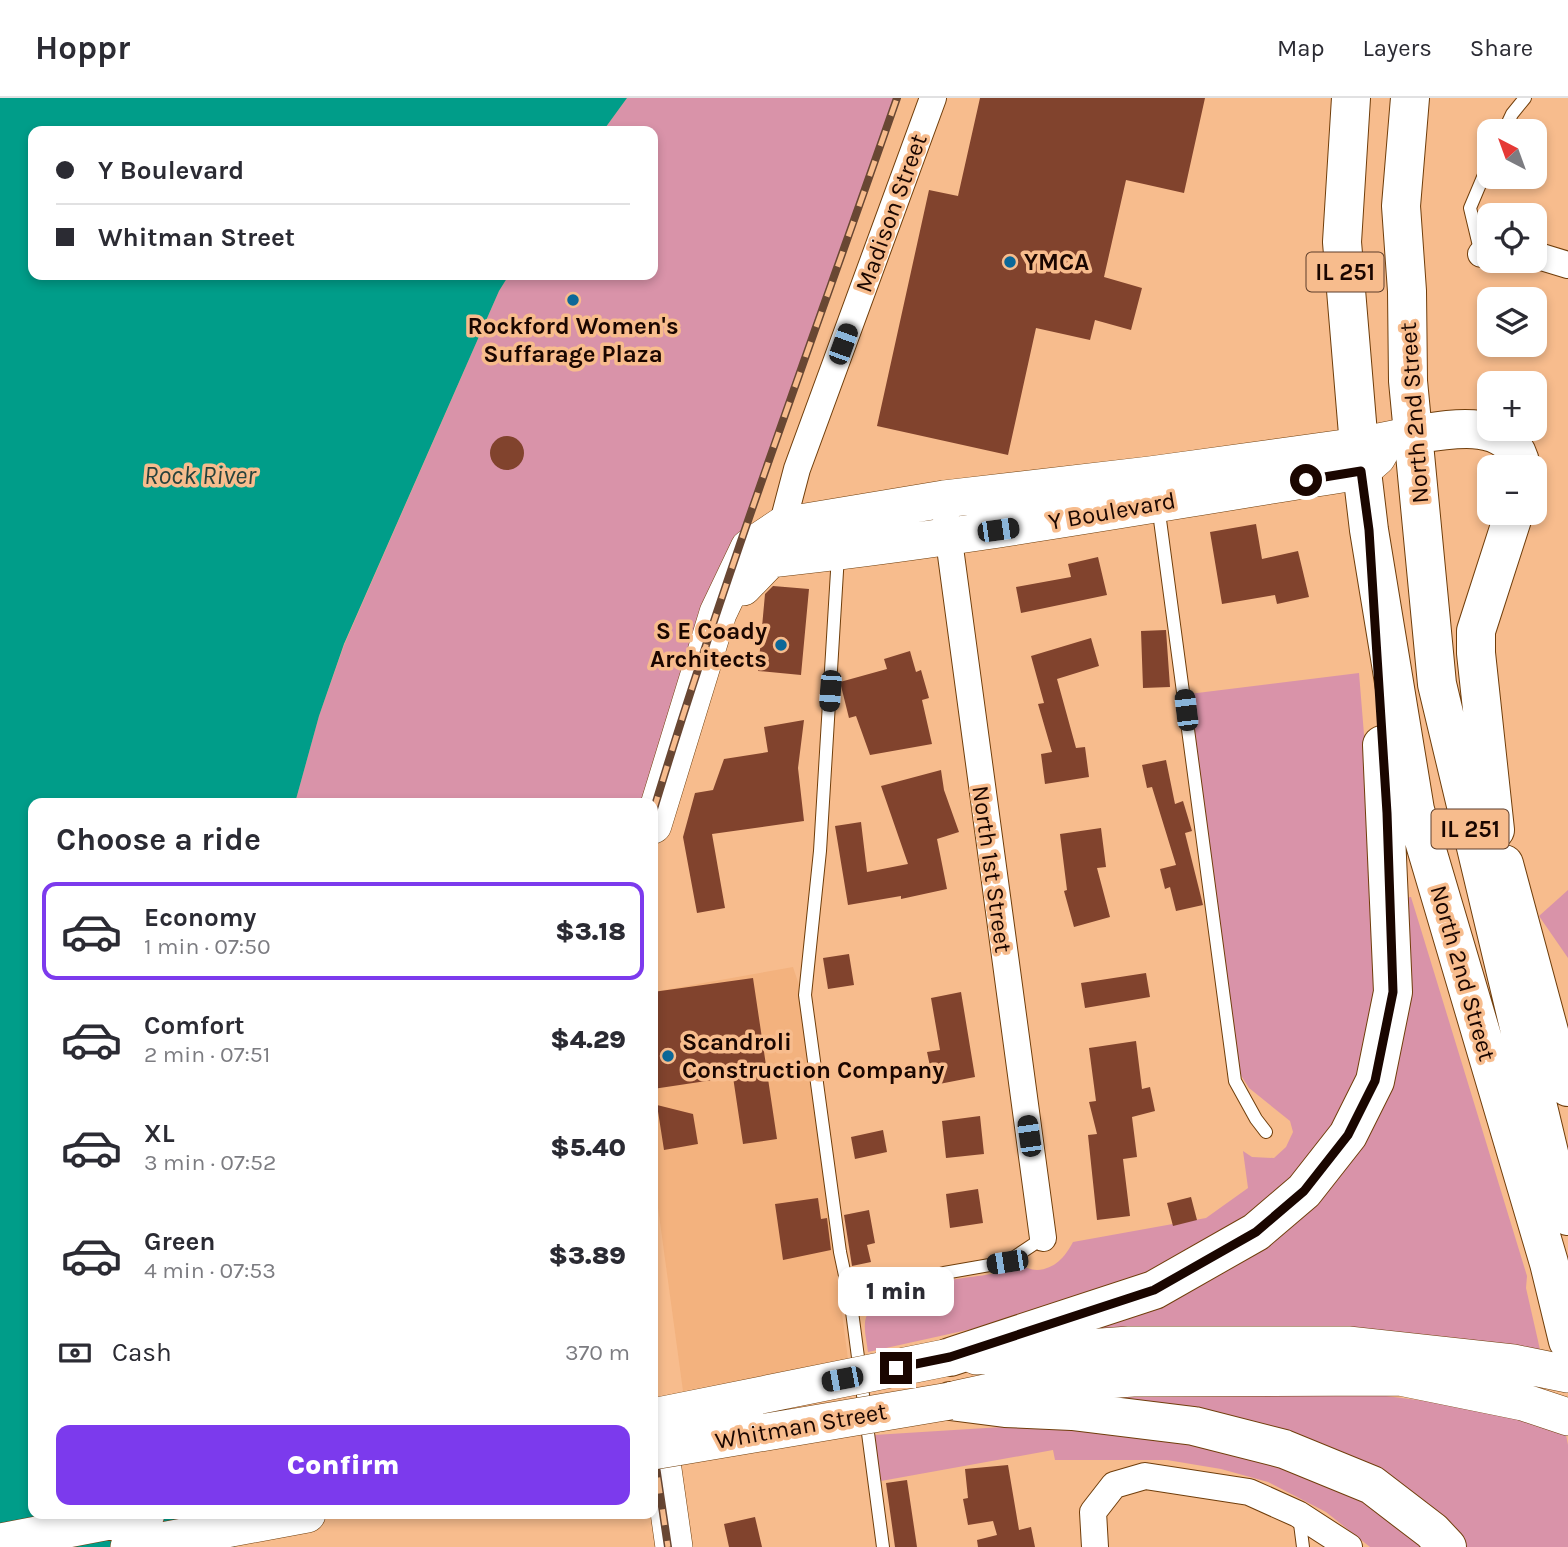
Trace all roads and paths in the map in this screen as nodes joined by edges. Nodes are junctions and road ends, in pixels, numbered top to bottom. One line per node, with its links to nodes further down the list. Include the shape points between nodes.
1 (933, 98): 15 (street, Madison Street, via 797,469)
2 (1351, 98): 10 (main road, North 2nd Street / IL 251, via 1342,242)
3 (1410, 98): 10 (main road, North 2nd Street / IL 251, via 1401,206 1408,381)
4 (1525, 98): 5 (lane)
5 (1510, 119)
6 (1478, 189): 7 (lane, via 1470,208)
7 (1477, 229)
8 (1547, 259): 9 (street)
9 (1568, 265)
10 (1380, 448): 11 (main road, via 1450,429 1479,428 1494,433); 12 (main road, Y Boulevard); 16 (main road, North 2nd Street / IL 251); 21 (main road, via 1434,486 1477,769); 24 (main road, North 2nd Street / IL 251)
11 (1517, 455)
12 (1157, 488): 13 (main road, Y Boulevard); 18 (main road, Y Boulevard, via 1046,523); 23 (lane, via 1235,1081)
13 (944, 499): 17 (main road, Y Boulevard); 18 (street, North 1st Street)
14 (1510, 525): 21 (main road, via 1476,631)
15 (782, 526): 17 (main road, Y Boulevard); 19 (main road, via 748,548)
16 (1369, 530): 27 (main road, North 2nd Street / IL 251, via 1415,810); 28 (main road, via 1393,992 1375,1081 1348,1135 1304,1191 1256,1232 1154,1290)
17 (839, 534): 18 (main road, Y Boulevard); 19 (main road, Y Boulevard, via 771,559); 26 (lane, via 820,851 805,995)
18 (948, 537): 25 (street, North 1st Street)
19 (718, 613): 20 (main road)
20 (658, 809)
21 (1495, 830): 22 (main road, via 1560,1072)
22 (1568, 1087)
23 (1266, 1132)
24 (1568, 1216)
25 (1043, 1238): 26 (lane, via 1007,1262 904,1283)
26 (851, 1304): 43 (lane)
27 (1568, 1341)
28 (950, 1357): 29 (main road, Whitman Street, via 1129,1345 1348,1345); 33 (main road, Whitman Street, bridge)
29 (1513, 1363): 30 (main road); 31 (main road)
30 (1568, 1374)
31 (1568, 1383)
32 (950, 1401): 34 (main road, Whitman Street, via 1017,1386 1133,1378 1400,1377 1523,1402); 36 (main road, Whitman Street, bridge); 47 (main road, via 1194,1426 1284,1449 1372,1485)
33 (658, 1416)
34 (1568, 1417)
35 (658, 1435): 42 (main road)
36 (658, 1450)
37 (1298, 1514): 44 (street, via 1248,1492 1146,1476 1114,1485 1093,1512); 45 (lane); 46 (street)
38 (120, 1519): 40 (main road)
39 (280, 1519): 41 (main road)
40 (0, 1542)
41 (129, 1547)
42 (674, 1547)
43 (883, 1547)
44 (1095, 1547)
45 (1303, 1547)
46 (1349, 1547)
47 (1447, 1547)

